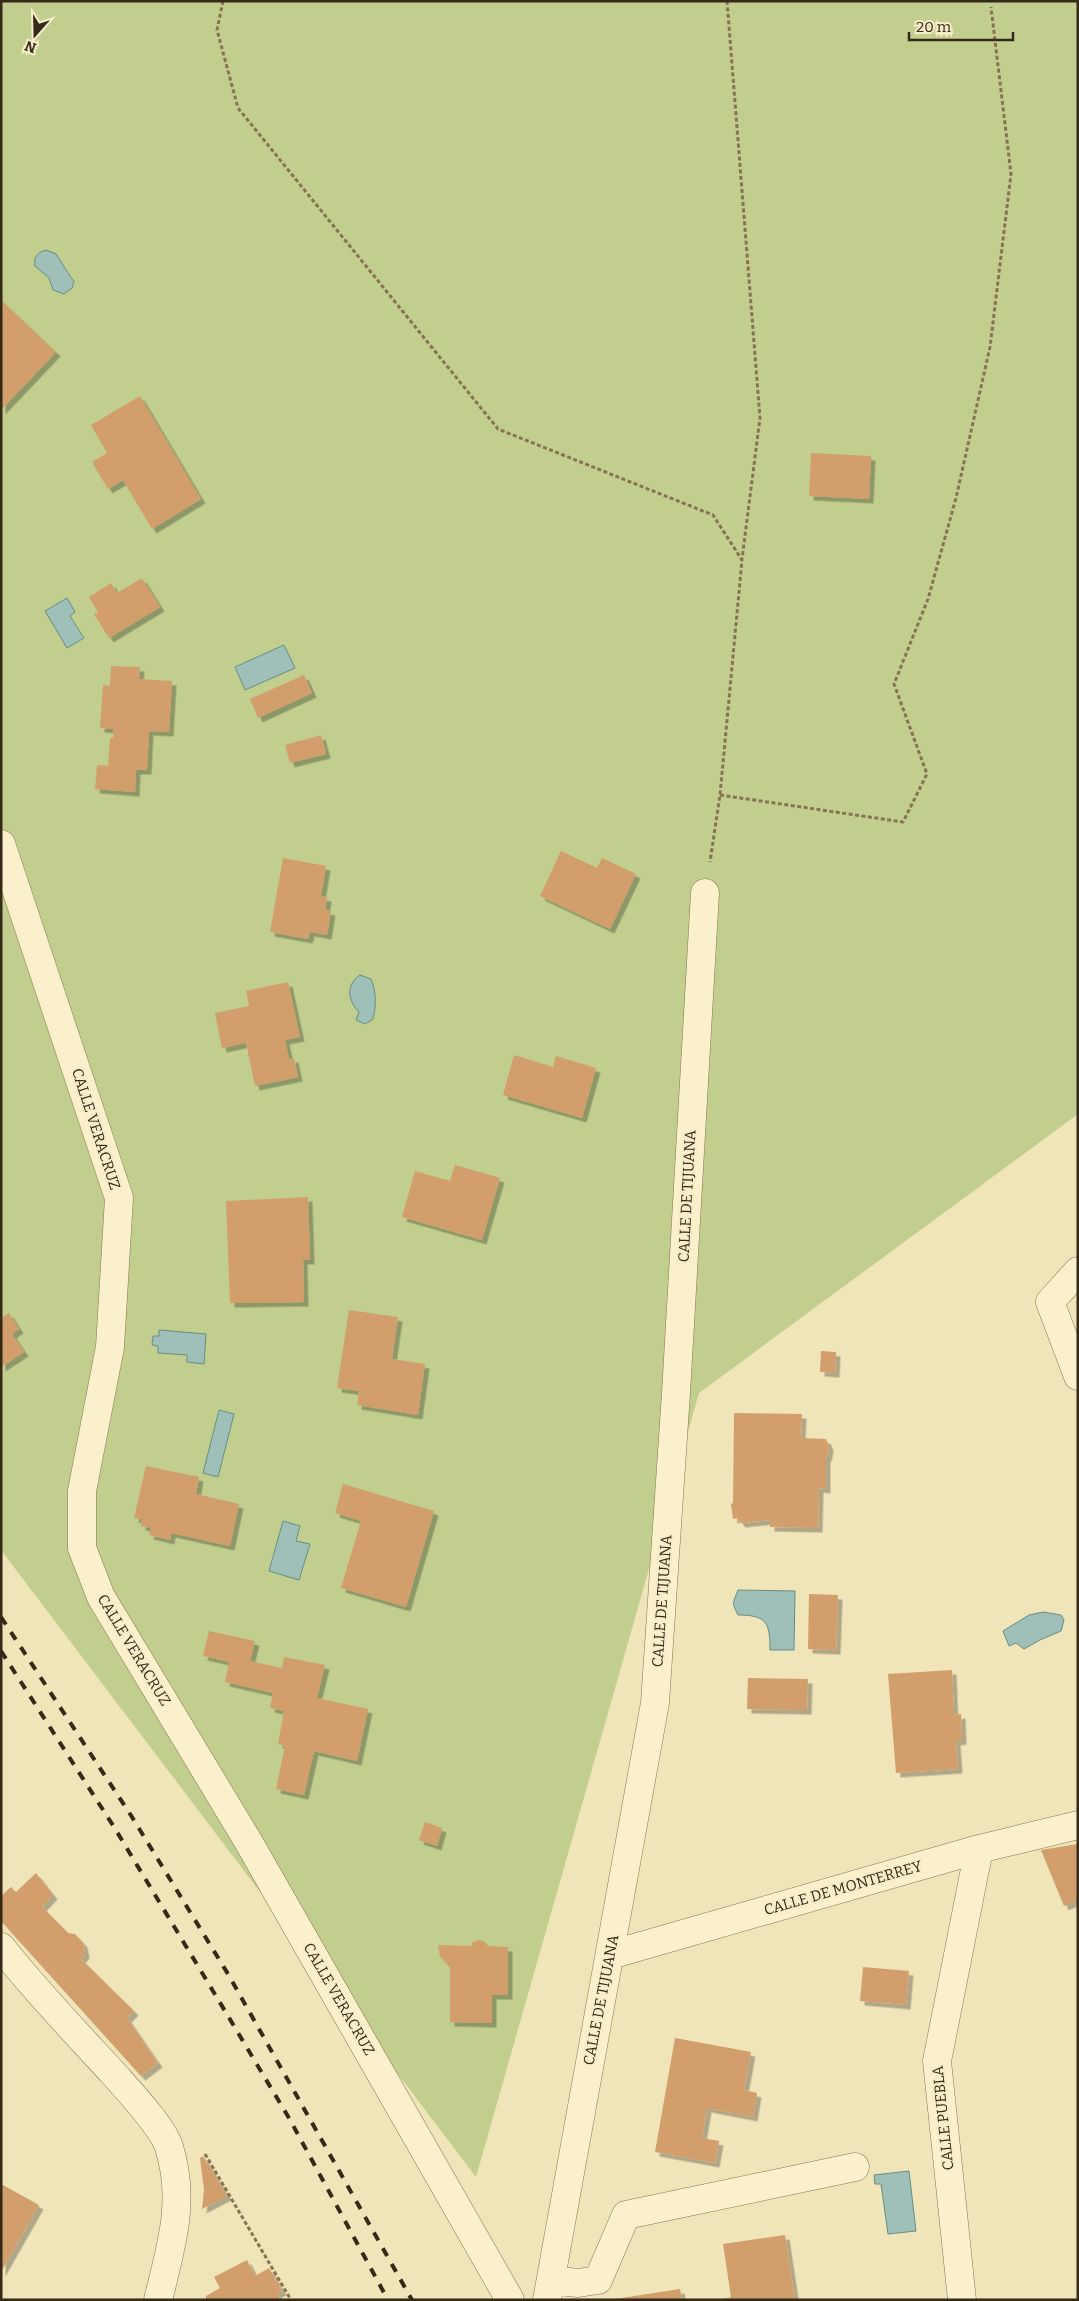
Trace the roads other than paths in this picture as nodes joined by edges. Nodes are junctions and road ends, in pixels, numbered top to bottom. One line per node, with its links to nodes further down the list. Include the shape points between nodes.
1 (1, 844): 13 (street, CALLE VERACRUZ, via 119,1198 110,1347 82,1491 82,1548 101,1597 248,1841)
2 (705, 893): 8 (street, CALLE DE TIJUANA, via 655,1703)
3 (1078, 1271): 4 (street, via 1050,1302)
4 (1078, 1376)
5 (1078, 1825): 6 (street, CALLE DE MONTERREY)
6 (980, 1849): 8 (street, CALLE DE MONTERREY); 14 (street, CALLE PUEBLA, via 937,2061)
7 (1, 1947): 9 (street)
8 (610, 1955): 11 (street, CALLE DE TIJUANA)
9 (14, 1975): 12 (street, via 142,2106 169,2145 177,2183 175,2231)
10 (855, 2167): 11 (street, via 626,2215 598,2280)
11 (549, 2290)
12 (158, 2300)
13 (510, 2300)
14 (962, 2300)

